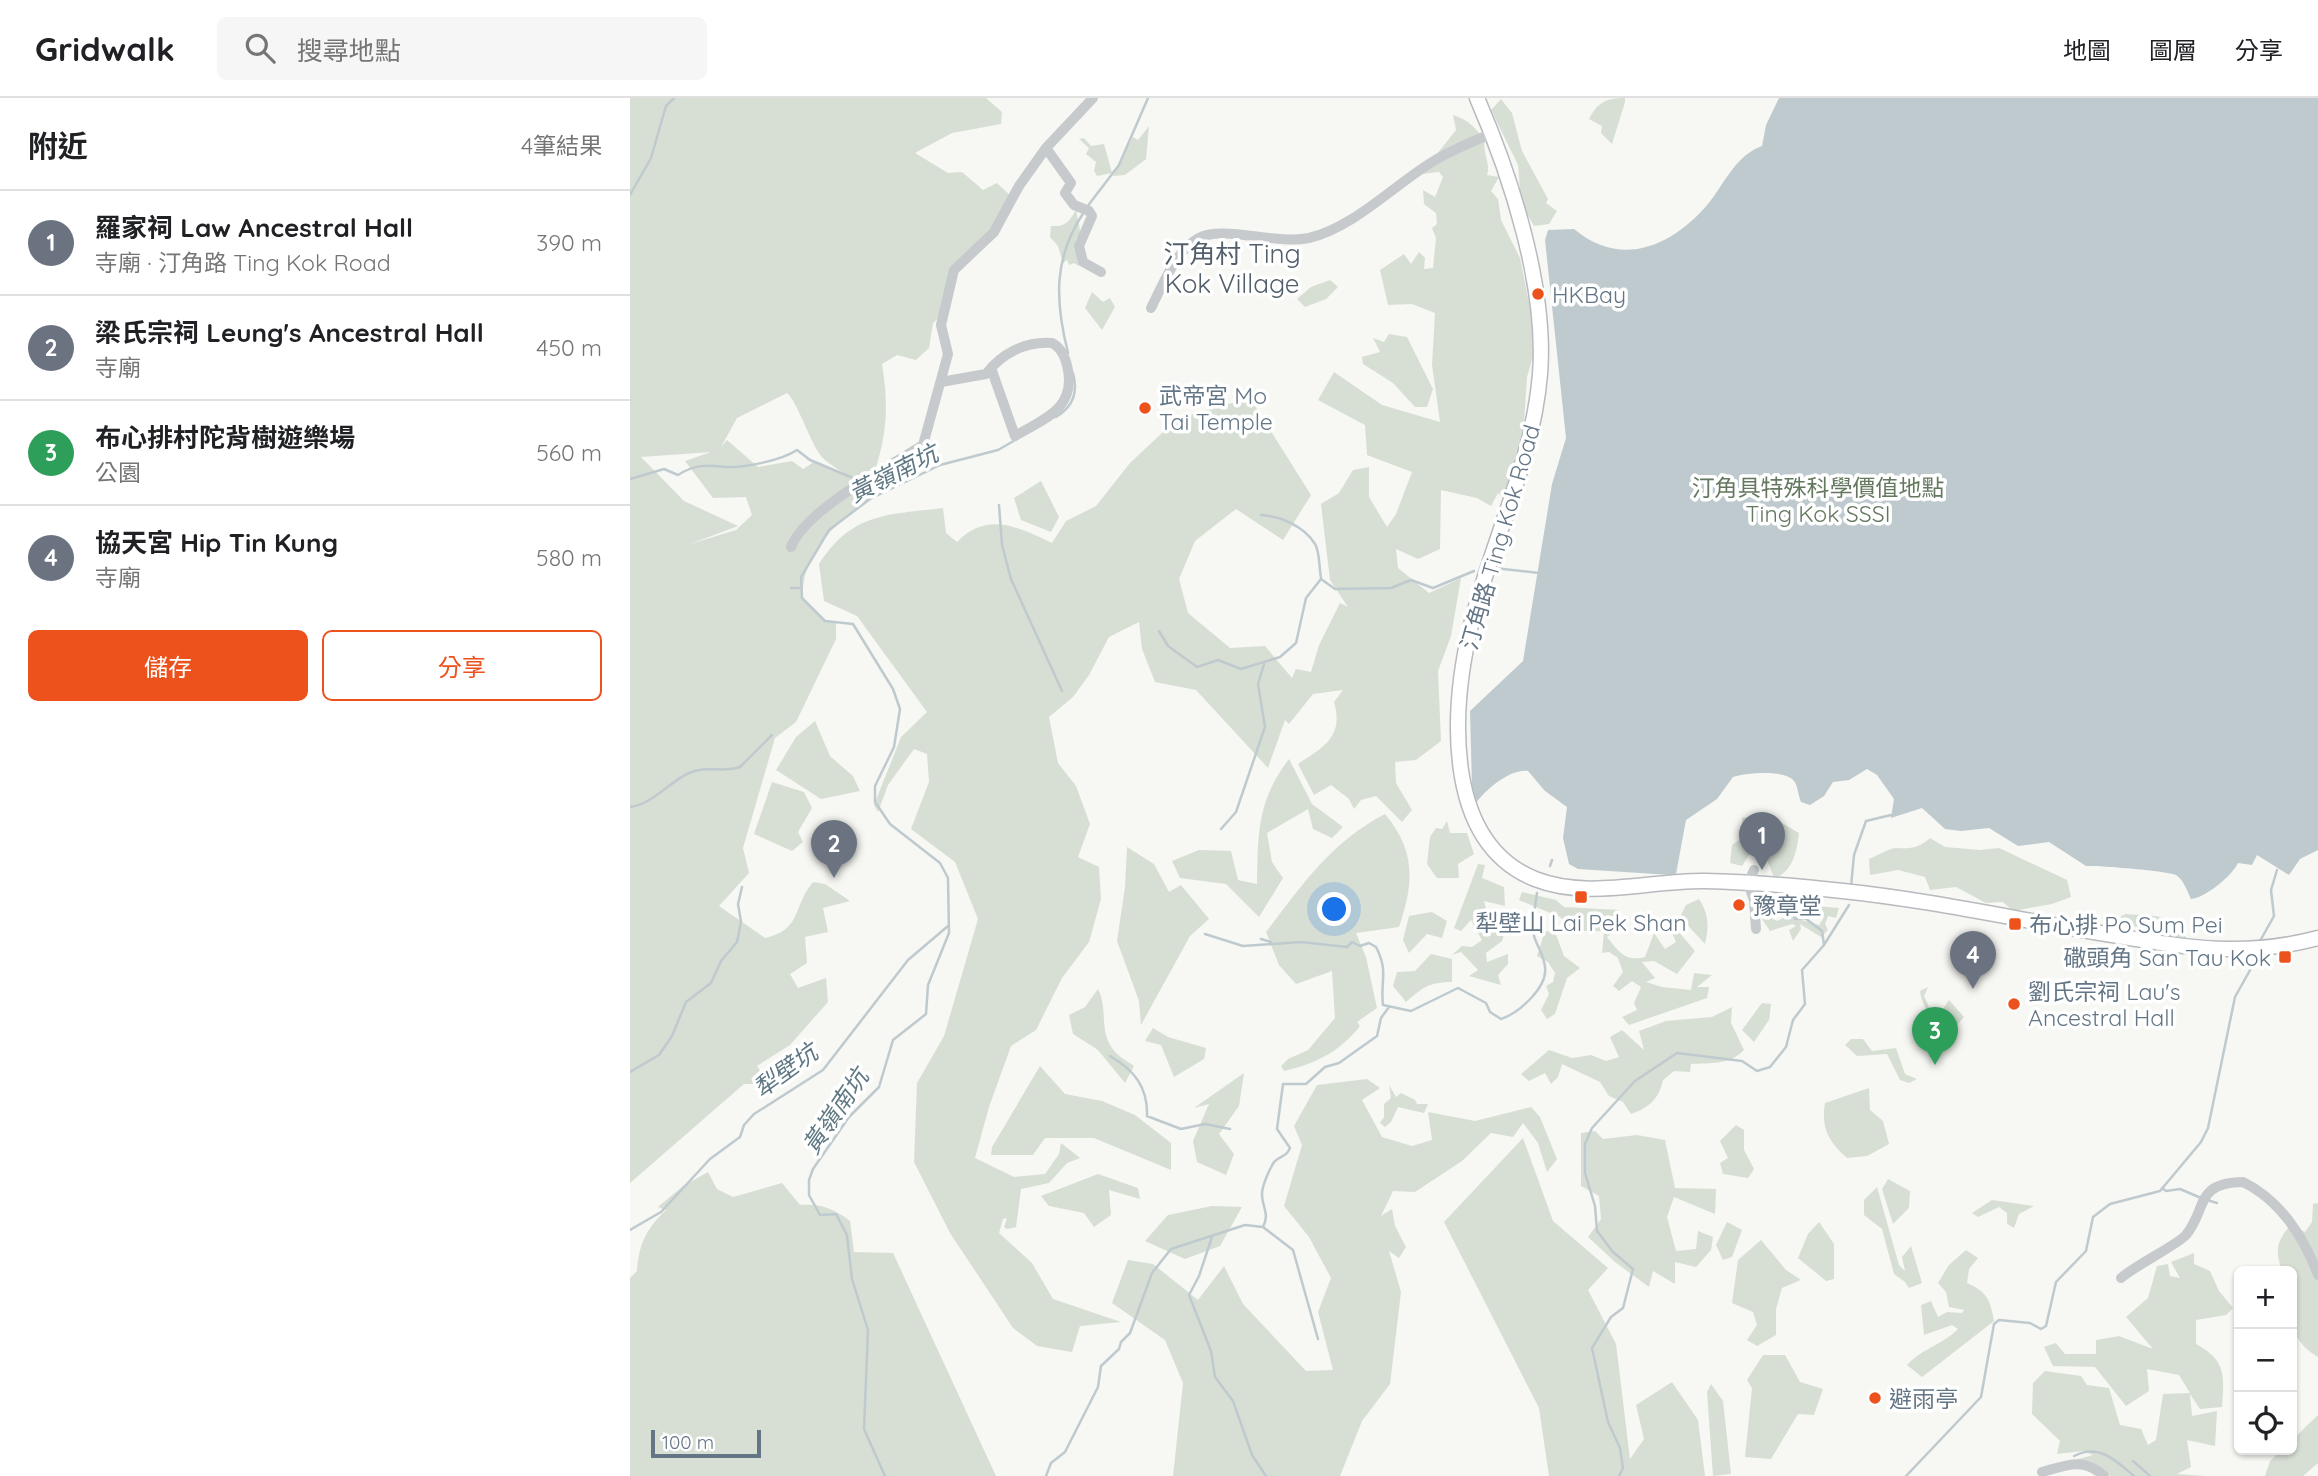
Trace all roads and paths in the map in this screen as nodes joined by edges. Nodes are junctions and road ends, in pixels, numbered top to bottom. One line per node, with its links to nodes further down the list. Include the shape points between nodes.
1 (1093, 98): 4 (street)
2 (1476, 98): 3 (main road, 汀角路 Ting Kok Road)
3 (1490, 134): 6 (street, via 1437,159 1339,226 1315,237 1241,237 1216,230 1200,237 1181,255); 10 (main road, 汀角路 Ting Kok Road, via 1531,261 1541,324 1541,370 1527,450 1478,600 1466,652 1459,728 1461,773 1473,817 1484,839 1503,860 1546,883 1584,888)
4 (1046, 148): 5 (street, via 1070,183 1065,193 1074,205 1090,211 1079,246 1083,262); 8 (street, via 994,232 954,270 942,325 948,354)
5 (1101, 272)
6 (1151, 308)
7 (990, 368): 7 (street, via 1015,436 1066,402 1067,362 1052,343 1003,354); 8 (street, via 986,374)
8 (941, 382): 9 (street, via 923,445 818,511)
9 (791, 547)
10 (1751, 877): 11 (street); 12 (main road, 汀角路 Ting Kok Road, via 2143,942 2224,951 2261,950)
11 (1756, 929)
12 (2318, 938)
13 (2318, 1275): 14 (street, via 2288,1219 2243,1182 2222,1185 2203,1199 2186,1235)
14 (2121, 1278)
15 (2042, 1472): 16 (street, via 2078,1463 2092,1466)
16 (2104, 1476)

